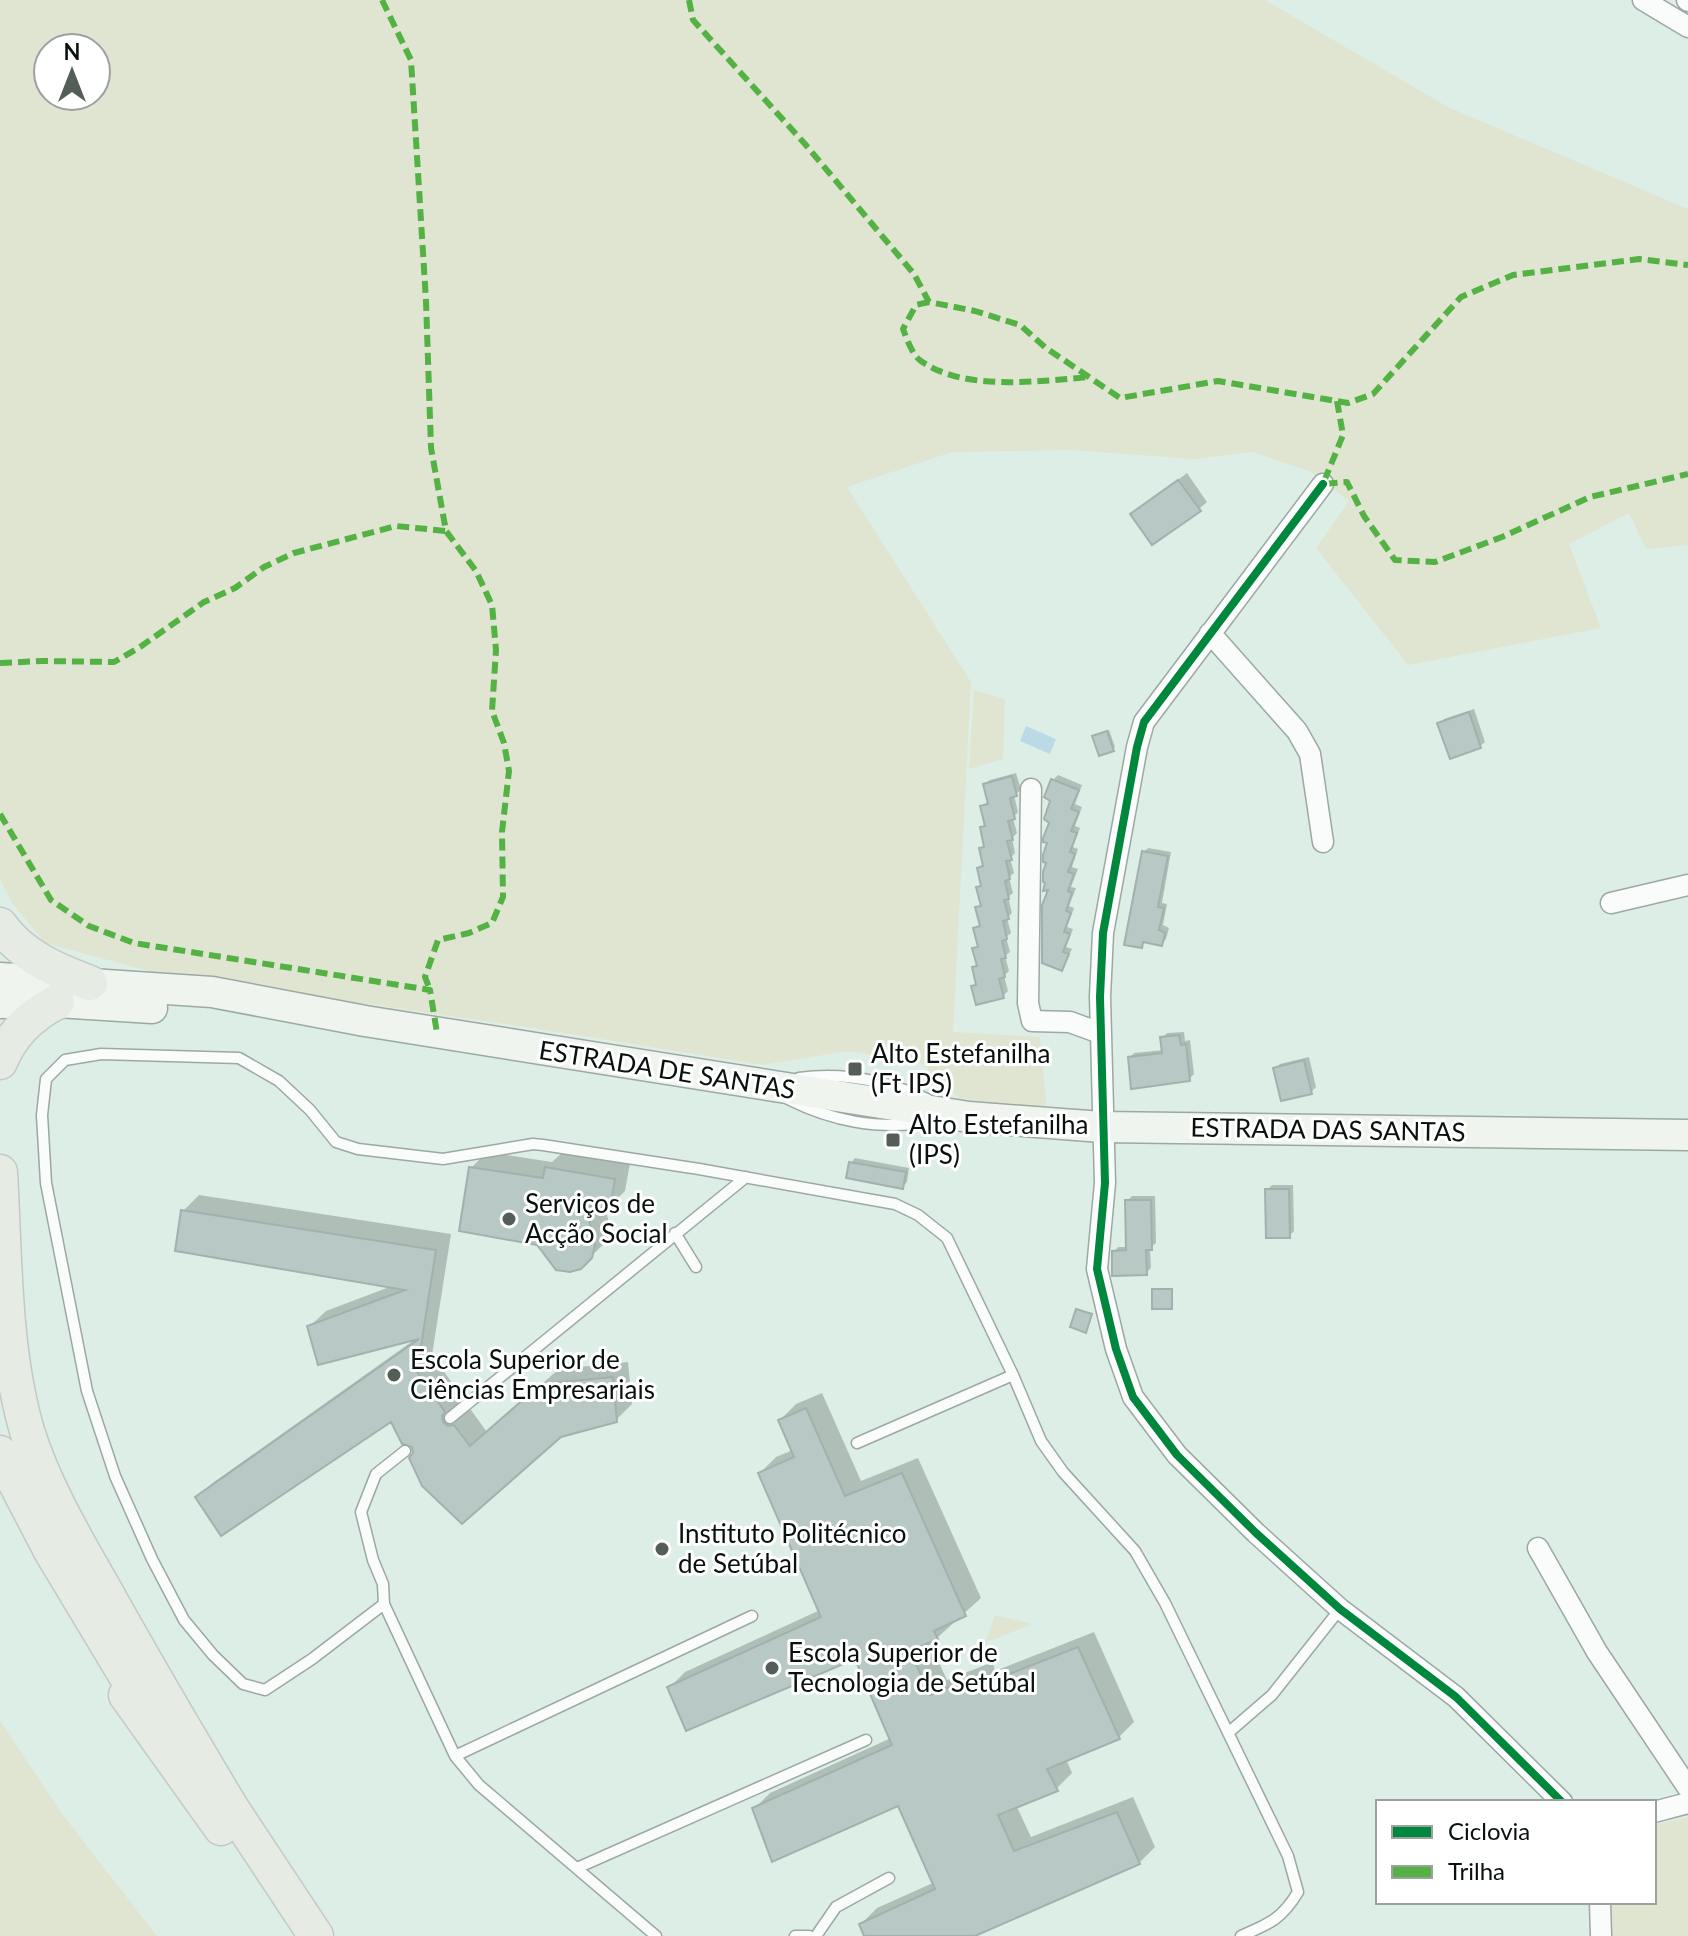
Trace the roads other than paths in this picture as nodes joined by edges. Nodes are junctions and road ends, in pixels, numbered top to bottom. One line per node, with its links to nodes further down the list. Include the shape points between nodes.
1 (1643, 0): 2 (street)
2 (1688, 27)
3 (1323, 484): 4 (street)
4 (1210, 633): 6 (street, via 1297,731 1310,754); 15 (street, via 1144,722 1137,747 1103,933)
5 (1031, 789): 15 (street, via 1032,1021 1070,1022)
6 (1323, 842)
7 (1688, 885): 8 (street)
8 (1611, 903)
9 (0, 925): 11 (main road, via 48,967)
10 (0, 978): 11 (main road, ESTRADA DE SANTAS)
11 (90, 983): 14 (main road, ESTRADA DE SANTAS, via 212,992)
12 (57, 1002): 13 (main road, ESTRADA DE SANTAS); 14 (main road, ESTRADA DE SANTAS); 16 (main road, via 25,1024)
13 (0, 1003)
14 (365, 1021): 17 (main road, ESTRADA DE SANTAS)
15 (1100, 1033): 18 (street)
16 (0, 1062)
17 (969, 1117): 18 (main road, ESTRADA DAS SANTAS)
18 (1102, 1127): 19 (main road, ESTRADA DAS SANTAS); 33 (street, via 1105,1183 1097,1269 1133,1397 1177,1455)
19 (1688, 1135)
20 (0, 1172): 42 (main road, via 13,1359 36,1457 121,1620)
21 (746, 1177): 22 (lane); 24 (lane, via 895,1204 918,1215 947,1238); 32 (lane, via 533,1144 443,1159 358,1149 336,1142 279,1081 239,1058 101,1054 65,1060 46,1079 46,1183 87,1391 115,1476 184,1620 243,1684 265,1690)
22 (675, 1233): 23 (lane); 26 (lane)
23 (696, 1267)
24 (1013, 1375): 27 (lane); 35 (lane, via 1041,1441 1135,1551)
25 (0, 1414): 42 (main road, via 96,1595)
26 (450, 1418)
27 (857, 1443)
28 (405, 1451): 32 (lane, via 376,1474 361,1512)
29 (0, 1453): 44 (main road, via 92,1621)
30 (0, 1476): 44 (main road, via 102,1659)
31 (1538, 1548): 38 (street, via 1597,1652)
32 (384, 1604): 37 (lane)
33 (1340, 1609): 35 (lane, via 1272,1695); 39 (street, via 1456,1697)
34 (752, 1616): 37 (lane)
35 (1228, 1733): 53 (lane, via 1288,1856 1298,1892 1273,1923)
36 (866, 1740): 43 (lane)
37 (455, 1756): 43 (lane, via 479,1785)
38 (1688, 1788)
39 (1560, 1800)
40 (1688, 1803): 41 (street)
41 (1656, 1811)
42 (241, 1824): 48 (main road)
43 (577, 1868): 49 (lane)
44 (257, 1876): 47 (main road)
45 (889, 1878): 52 (lane, via 836,1907)
46 (1600, 1904): 54 (street)
47 (299, 1936)
48 (316, 1936)
49 (656, 1936)
50 (795, 1936): 51 (lane)
51 (809, 1936)
52 (816, 1936)
53 (1241, 1936)
54 (1601, 1936)

